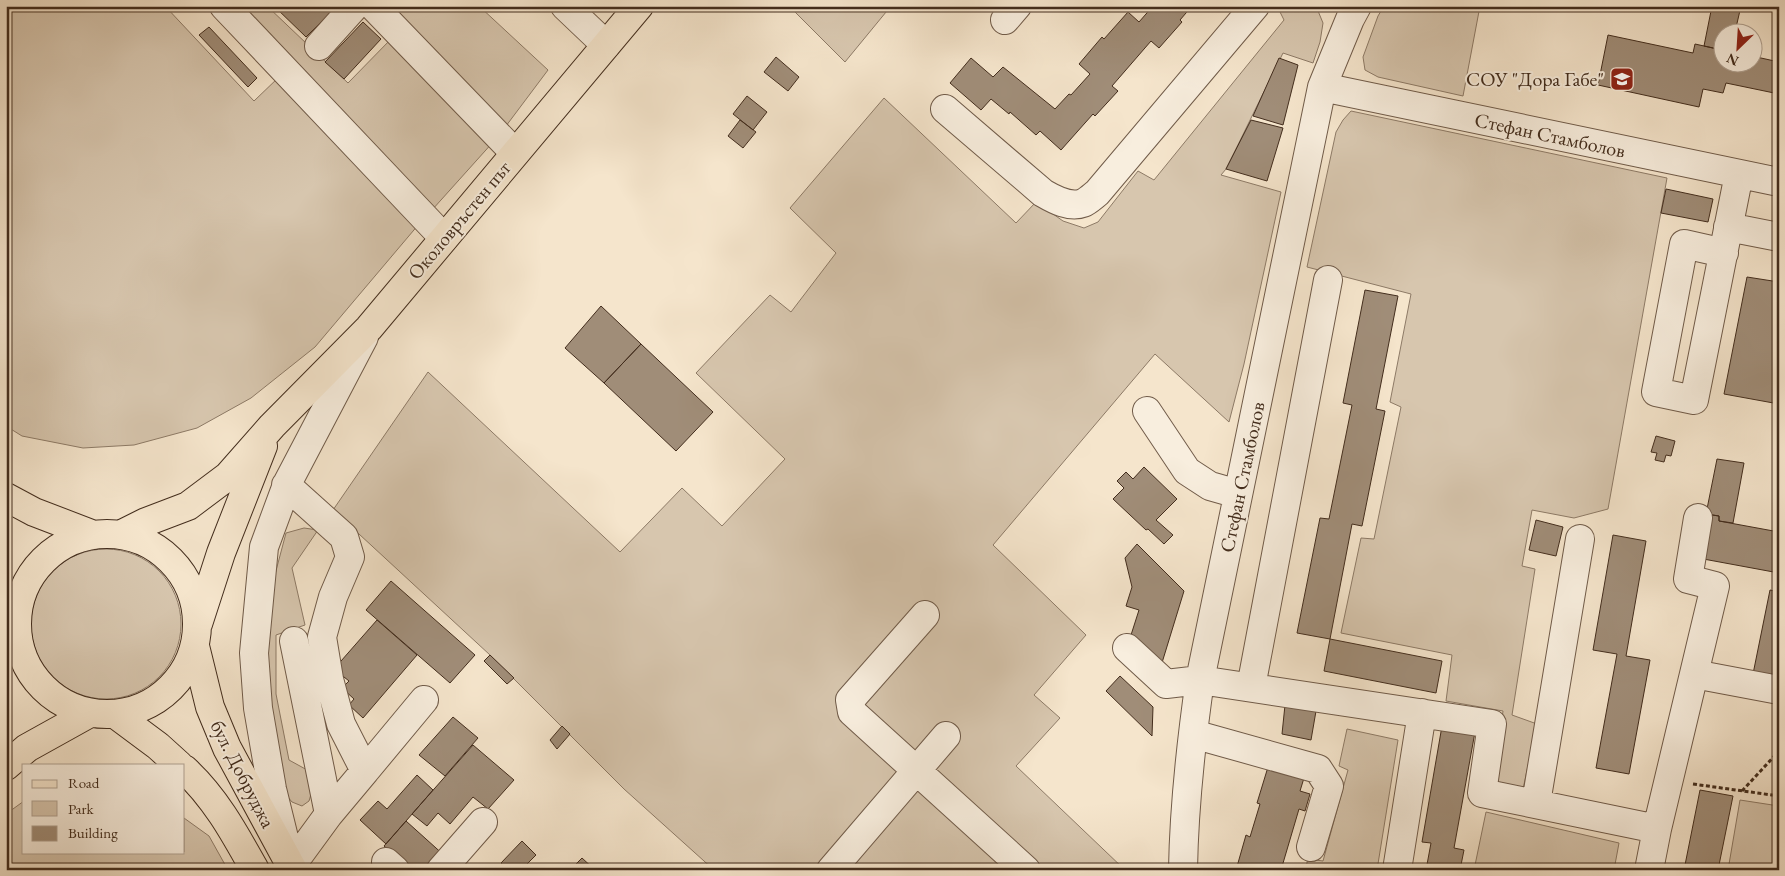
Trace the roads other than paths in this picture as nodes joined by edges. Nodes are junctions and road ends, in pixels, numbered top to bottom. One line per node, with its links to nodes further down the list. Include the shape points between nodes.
1 (224, 6): 15 (street)
2 (355, 6): 9 (street)
3 (373, 6): 12 (street)
4 (565, 6): 8 (street)
5 (1256, 6): 11 (street, via 1097,193 1083,203 1056,201 1044,193)
6 (633, 8): 8 (main road, Околовръстен път)
7 (1348, 10): 10 (street, Стефан Стамболов)
8 (606, 45): 12 (main road, Околовръстен път)
9 (319, 46)
10 (1322, 87): 13 (street, Стефан Стамболов); 23 (street, Стефан Стамболов)
11 (945, 109)
12 (515, 153): 15 (main road, Околовръстен път)
13 (1739, 174): 14 (street, Стефан Стамболов); 17 (street)
14 (1779, 182)
15 (444, 238): 19 (main road, Околовръстен път)
16 (1779, 238): 17 (street)
17 (1726, 240): 17 (street, via 1684,244 1656,392 1694,400)
18 (1328, 280): 36 (street)
19 (369, 328): 21 (main road, Околовръстен път); 22 (street)
20 (1147, 412): 23 (street, via 1187,471 1210,486)
21 (272, 426): 26 (main road, Околовръстен път, via 228,476 188,506); 30 (main road, Околовръстен път, via 220,553)
22 (286, 485): 47 (street, via 344,537 350,557 333,597 322,637 341,724); 53 (street, via 264,547 254,653 258,708 272,789)
23 (1238, 494): 35 (street, Стефан Стамболов)
24 (6, 497): 26 (main road, бул. Добруджа, via 34,512)
25 (1698, 518): 34 (street, via 1688,579 1715,586)
26 (107, 535): 30 (main road, бул. Добруджа, via 138,540 170,560 191,591 196,609); 32 (main road, Околовръстен път, via 74,540 55,550 40,564 22,594)
27 (1580, 539): 48 (street)
28 (6, 575): 32 (main road)
29 (925, 615): 45 (street, via 850,700 852,712)
30 (196, 637): 40 (main road, Околовръстен път, via 188,664 166,693 133,711); 53 (main road, бул. Добруджа, via 210,707 227,748)
31 (294, 641): 49 (street)
32 (13, 642): 40 (main road, via 45,690 74,708)
33 (1127, 648): 35 (street, via 1166,684)
34 (1694, 674): 37 (street); 51 (street)
35 (1200, 680): 36 (street); 41 (street, Стефан Стамболов)
36 (1250, 687): 39 (street)
37 (1779, 690)
38 (424, 700): 47 (street)
39 (1422, 713): 48 (street, via 1492,724 1482,793); 59 (street)
40 (102, 714): 43 (main road, via 158,746); 44 (main road, via 27,748)
41 (1192, 734): 52 (street, via 1318,769 1329,786); 58 (street, Стефан Стамболов)
42 (946, 736): 45 (street)
43 (178, 764)
44 (6, 766)
45 (917, 769): 56 (street); 57 (street)
46 (185, 770): 54 (main road, бул. Добруджа, via 228,823)
47 (365, 771): 49 (street)
48 (1536, 803): 51 (street)
49 (329, 814): 53 (street)
50 (483, 822): 55 (street)
51 (1657, 829): 60 (street)
52 (1311, 847)
53 (292, 868)
54 (255, 870)
55 (441, 870)
56 (831, 870)
57 (1026, 870)
58 (1184, 870)
59 (1397, 870)
60 (1648, 870)

